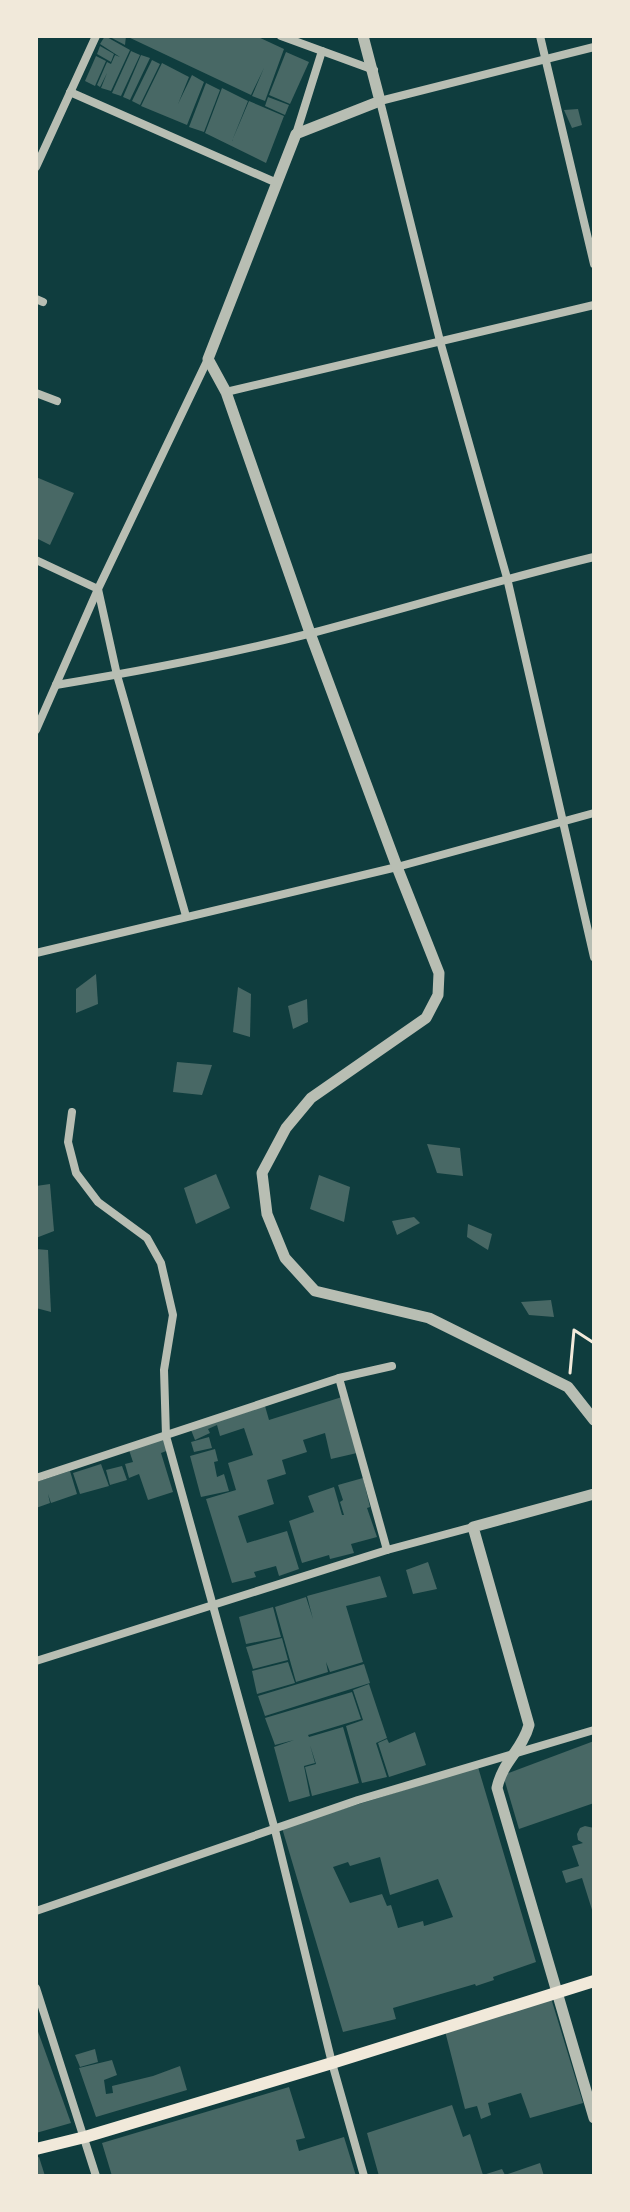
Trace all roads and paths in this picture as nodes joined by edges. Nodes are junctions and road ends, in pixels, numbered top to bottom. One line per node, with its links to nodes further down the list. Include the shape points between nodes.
1 (96, 36): 9 (street)
2 (281, 36): 6 (street)
3 (363, 36): 8 (street)
4 (540, 36): 7 (street)
5 (594, 47): 7 (street)
6 (322, 51): 8 (street); 11 (street)
7 (546, 59): 10 (street); 14 (street)
8 (374, 70): 10 (street)
9 (70, 92): 12 (street); 13 (street)
10 (380, 101): 11 (street); 16 (street)
11 (296, 134): 13 (street)
12 (36, 167)
13 (277, 183): 17 (street)
14 (594, 264)
15 (594, 305): 16 (street)
16 (440, 341): 18 (street); 23 (street)
17 (208, 359): 18 (street); 24 (street)
18 (226, 392): 25 (street)
19 (36, 393): 20 (street)
20 (57, 401)
21 (594, 557): 23 (street)
22 (36, 560): 24 (street)
23 (507, 578): 25 (street); 31 (street)
24 (98, 589): 26 (street); 27 (street)
25 (310, 633): 26 (street); 32 (street)
26 (117, 675): 27 (street); 33 (street)
27 (56, 685): 28 (street)
28 (40, 713): 29 (street)
29 (36, 730)
30 (594, 813): 31 (street)
31 (564, 820): 32 (street); 35 (street)
32 (397, 867): 33 (street); 40 (street, via 439,973 438,995 426,1018 311,1098 286,1128 262,1173 267,1214 285,1258 315,1291 429,1318)
33 (186, 916): 34 (street)
34 (36, 953)
35 (594, 957)
36 (72, 1112): 42 (street, via 68,1142 76,1173 98,1202 147,1238 161,1263 173,1315 164,1370)
37 (594, 1343): 40 (path, via 574,1330)
38 (392, 1366): 39 (street)
39 (339, 1378): 42 (street); 46 (street)
40 (568, 1387): 41 (street)
41 (594, 1420)
42 (166, 1436): 43 (street); 47 (street)
43 (36, 1478)
44 (594, 1494): 45 (street)
45 (473, 1527): 46 (street); 50 (street, via 529,1725)
46 (387, 1550): 47 (street)
47 (213, 1603): 48 (street); 51 (street)
48 (36, 1661)
49 (594, 1730): 50 (street)
50 (516, 1752): 51 (street); 55 (street, via 497,1788)
51 (275, 1830): 52 (street); 56 (street)
52 (36, 1911)
53 (594, 1981): 55 (main road)
54 (36, 1988): 58 (street)
55 (556, 1993): 56 (main road); 57 (street)
56 (332, 2063): 58 (main road); 61 (street)
57 (594, 2118)
58 (85, 2137): 59 (main road); 60 (street)
59 (36, 2149)
60 (96, 2176)
61 (364, 2176)

